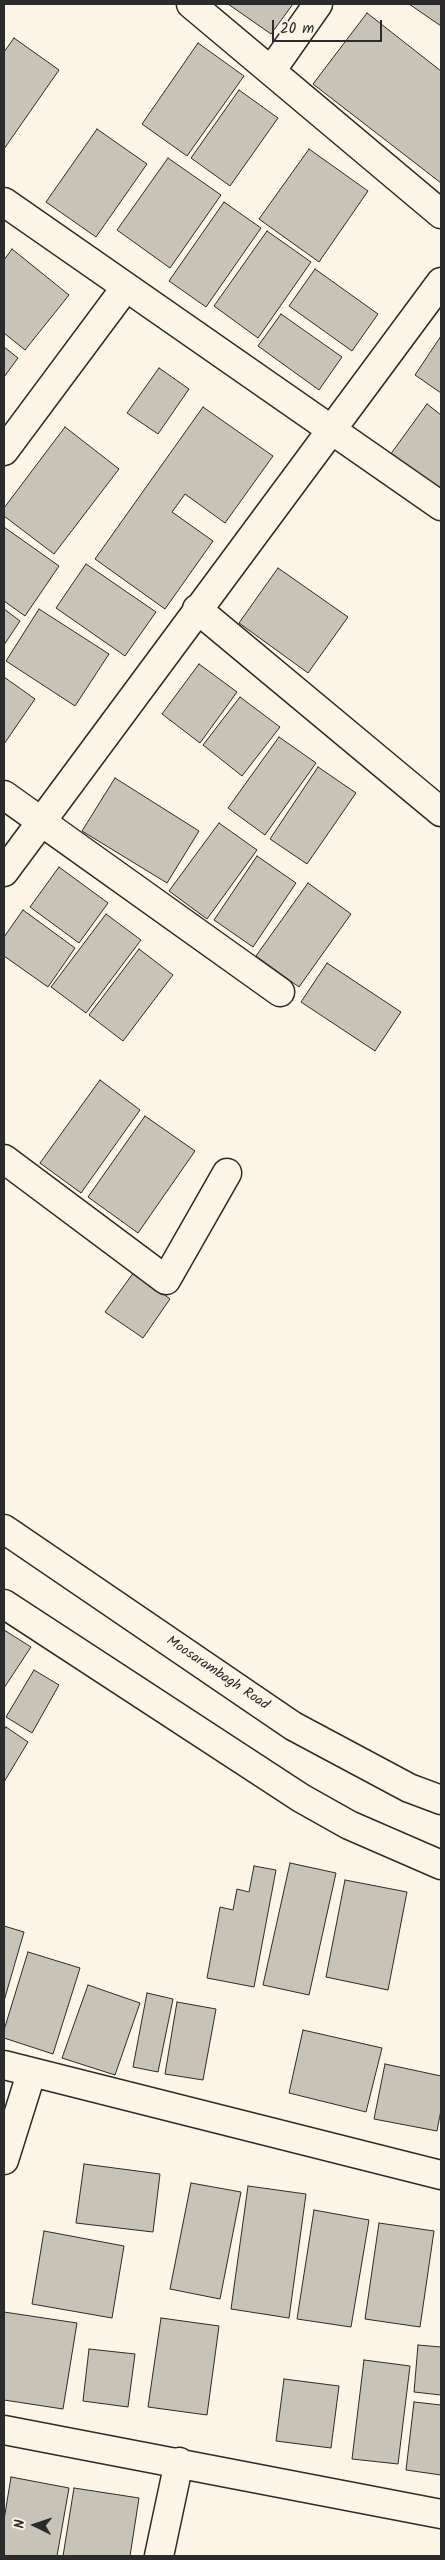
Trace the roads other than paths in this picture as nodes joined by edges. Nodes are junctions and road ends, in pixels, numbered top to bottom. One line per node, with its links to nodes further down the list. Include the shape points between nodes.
1 (191, 4): 3 (street)
2 (318, 4): 3 (street)
3 (271, 71): 5 (street)
4 (4, 202): 7 (street)
5 (441, 214)
6 (441, 282): 8 (street)
7 (126, 287): 8 (street); 9 (street)
8 (331, 430): 10 (street); 11 (street)
9 (4, 451)
10 (441, 506)
11 (197, 609): 13 (street); 14 (street)
12 (4, 795): 14 (street)
13 (441, 812)
14 (40, 820): 15 (street); 16 (street)
15 (4, 872)
16 (280, 992)
17 (4, 1159): 18 (street, via 166,1280)
18 (227, 1173)
19 (4, 1529): 21 (street, Moosarambagh Road, via 294,1726 408,1788)
20 (4, 1604): 22 (street, via 301,1798 349,1826)
21 (441, 1800)
22 (441, 1865)
23 (4, 2065): 24 (street)
24 (31, 2074): 25 (street); 26 (street)
25 (4, 2160)
26 (441, 2175)
27 (4, 2430): 28 (street)
28 (179, 2462): 29 (street); 30 (street)
29 (441, 2514)
30 (159, 2556)

